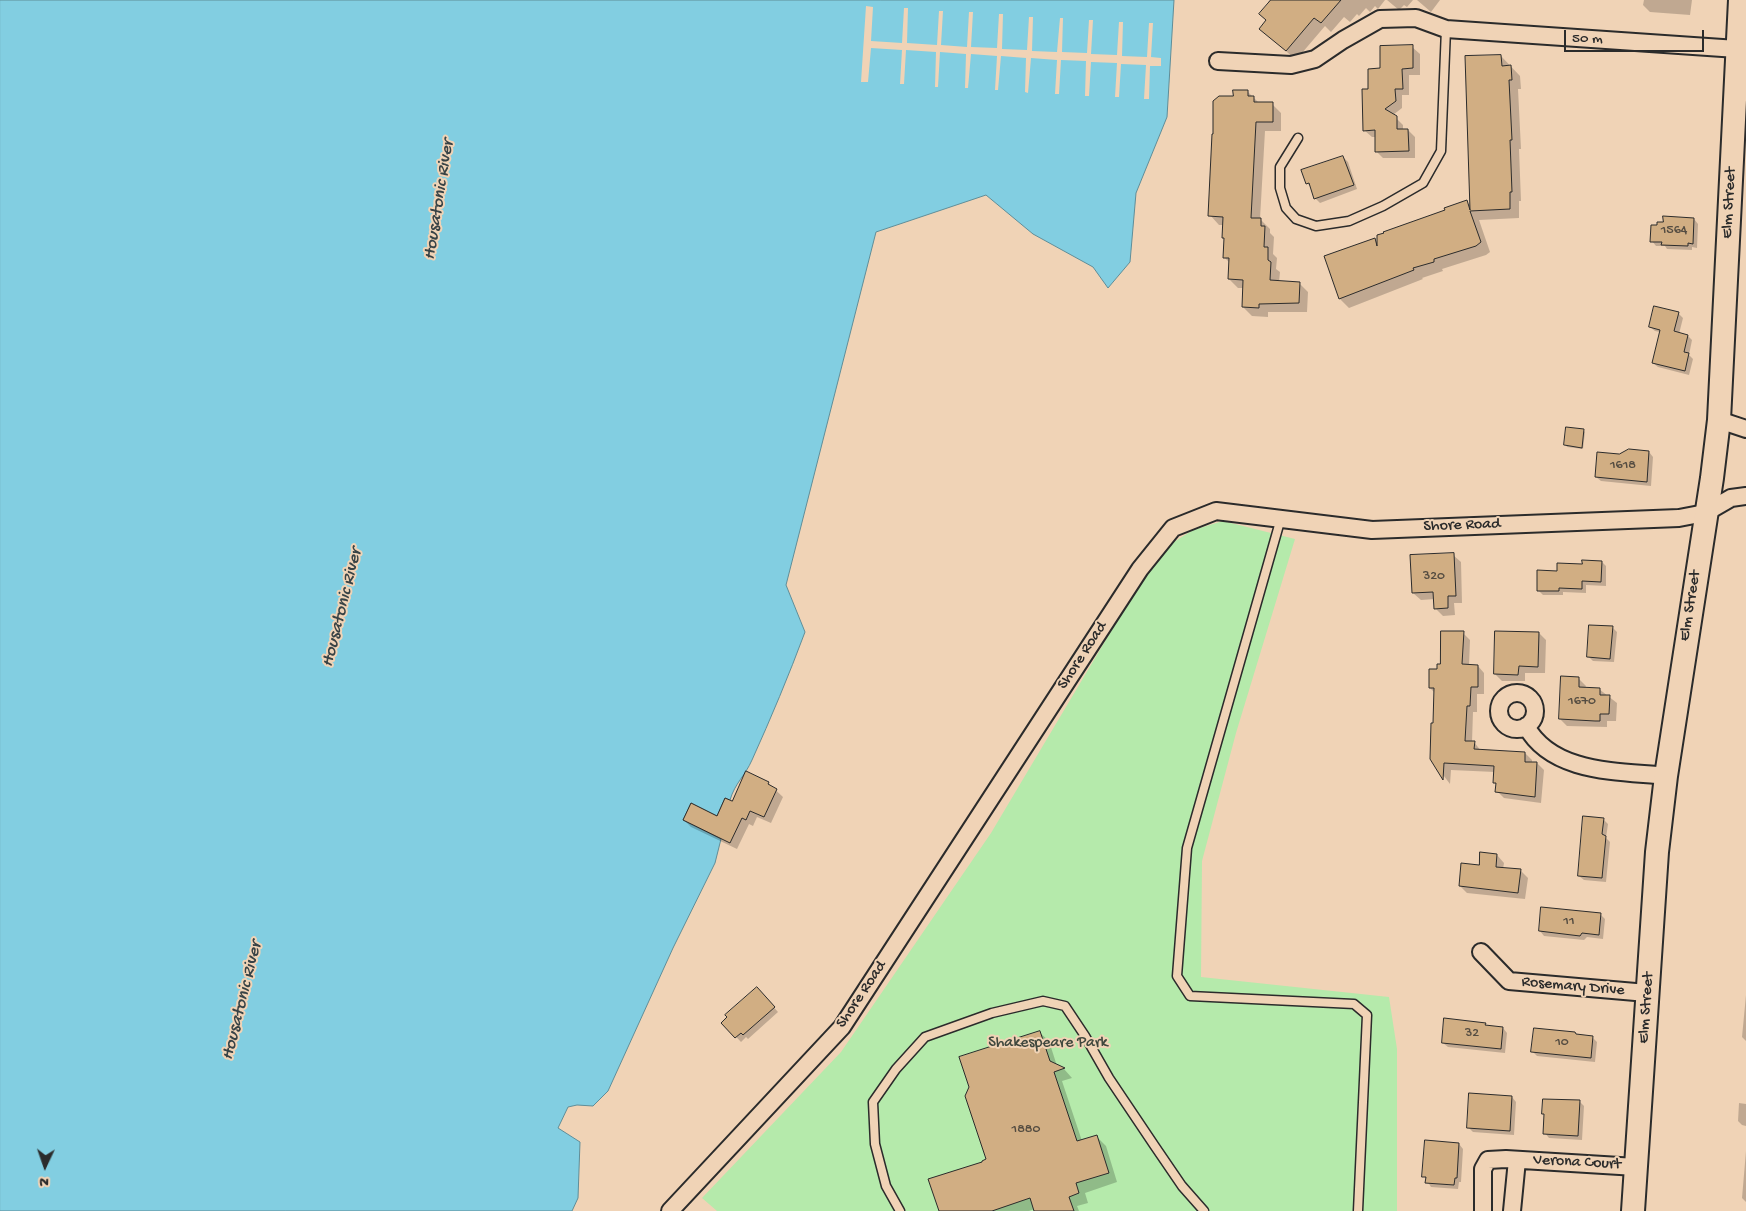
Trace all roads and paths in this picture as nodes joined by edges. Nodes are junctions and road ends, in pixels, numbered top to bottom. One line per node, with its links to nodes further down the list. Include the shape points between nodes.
1 (1740, 0): 3 (street, Elm Street)
2 (1446, 29): 3 (street); 4 (street, via 1416,18 1380,19 1312,60 1291,65); 5 (lane, via 1441,151 1423,182 1383,206 1348,220 1316,226 1296,219 1286,208 1280,188 1280,167)
3 (1737, 49): 6 (street, Elm Street)
4 (1218, 61)
5 (1298, 138)
6 (1719, 420): 7 (street); 9 (street, Elm Street)
7 (1746, 429)
8 (1746, 496): 9 (street, Shore Road, via 1731,498)
9 (1705, 513): 10 (street, Shore Road, via 1680,518 1372,530); 12 (street, Elm Street)
10 (1281, 518): 17 (street, Shore Road, via 1216,511 1174,528 1140,569 842,1027); 20 (lane, via 1187,848 1177,976 1190,996 1354,1004 1367,1015)
11 (1526, 726): 12 (street, via 1538,743 1555,756 1604,770)
12 (1666, 776): 14 (street, Elm Street, via 1657,852)
13 (1482, 952): 14 (street, Rosemary Drive, via 1509,981)
14 (1648, 993): 16 (street, Elm Street)
15 (1517, 1160): 16 (street, Verona Court); 21 (street, Verona Court, via 1488,1160 1483,1169); 22 (street, Verona Court)
16 (1636, 1167): 23 (street, Elm Street)
17 (670, 1211)
18 (900, 1211): 19 (lane, via 886,1186 875,1144 873,1102 896,1068 926,1037 992,1013 1043,1001 1065,1006 1154,1145)
19 (1204, 1211)
20 (1358, 1211)
21 (1483, 1211)
22 (1512, 1211)
23 (1633, 1211)

